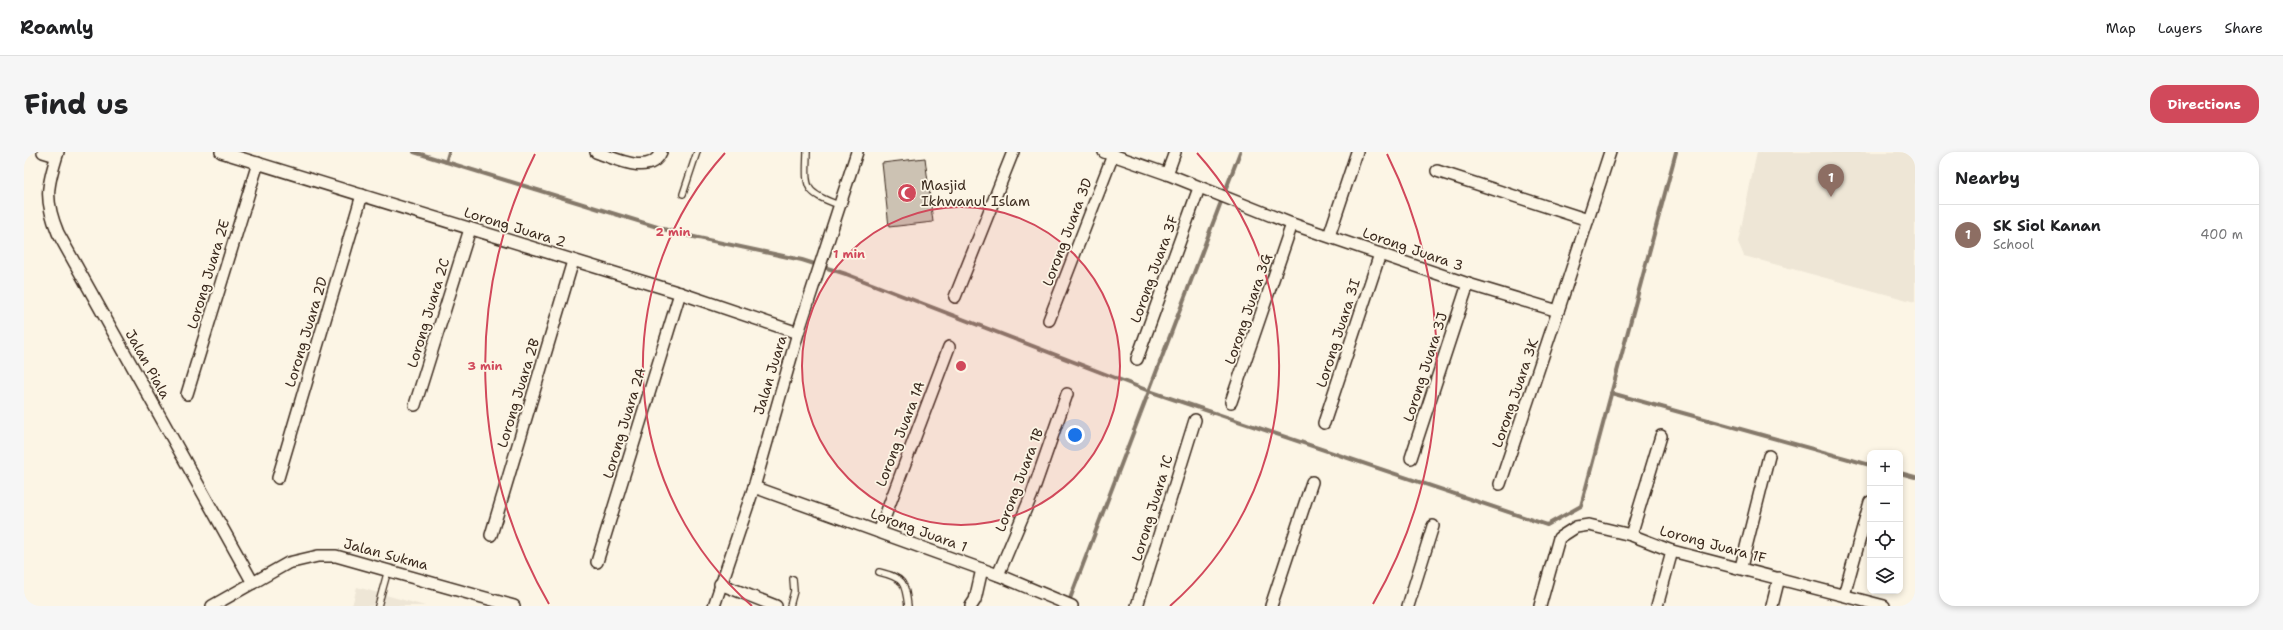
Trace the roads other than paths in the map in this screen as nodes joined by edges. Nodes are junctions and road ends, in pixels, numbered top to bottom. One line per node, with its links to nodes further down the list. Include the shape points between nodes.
1 (43, 152): 12 (street)
2 (221, 152): 14 (street, Lorong Juara 2)
3 (596, 152): 4 (street, via 639,165 652,163)
4 (661, 152)
5 (697, 152): 18 (lane)
6 (807, 152): 20 (lane, via 806,182 817,197)
7 (857, 152): 20 (street, Jalan Juara)
8 (1013, 152): 29 (street)
9 (1175, 152): 16 (street)
10 (1357, 152): 24 (street)
11 (1610, 152): 21 (street)
12 (57, 154): 62 (street, Jalan Piala, via 48,184 49,203 58,233)
13 (1109, 154): 16 (street, Lorong Juara 3); 31 (street, Lorong Juara 3D)
14 (258, 163): 19 (street, Lorong Juara 2); 35 (street, Lorong Juara 2E)
15 (1437, 171): 21 (street)
16 (1167, 174): 17 (street, Lorong Juara 3)
17 (1199, 188): 22 (street, Lorong Juara 3); 34 (street, Lorong Juara 3F)
18 (683, 194)
19 (362, 195): 23 (street, Lorong Juara 2); 44 (street, Lorong Juara 2D)
20 (839, 204): 32 (street, Jalan Juara)
21 (1588, 220): 30 (street)
22 (1292, 224): 24 (street, Lorong Juara 3); 37 (street, Lorong Juara 3G)
23 (470, 229): 26 (street, Lorong Juara 2); 38 (street, Lorong Juara 2C)
24 (1329, 236): 25 (street, Lorong Juara 3)
25 (1380, 254): 27 (street, Lorong Juara 3); 40 (street, Lorong Juara 3I)
26 (574, 261): 28 (street, Lorong Juara 2); 51 (street, Lorong Juara 2B)
27 (1468, 284): 30 (street, Lorong Juara 3); 43 (street, Lorong Juara 3J)
28 (680, 293): 32 (street, Lorong Juara 2); 54 (street, Lorong Juara 2A)
29 (955, 297)
30 (1558, 311): 46 (street, Lorong Juara 3K)
31 (1048, 320)
32 (798, 333): 47 (street, Jalan Juara)
33 (949, 347): 50 (street, Lorong Juara 1A)
34 (1137, 359)
35 (187, 394)
36 (1067, 394): 59 (street, Lorong Juara 1B, via 1032,494)
37 (1231, 402)
38 (415, 405)
39 (1195, 420): 74 (street, Lorong Juara 1C)
40 (1324, 422)
41 (1660, 436): 52 (street)
42 (1769, 456): 55 (street)
43 (1411, 458)
44 (278, 478)
45 (1312, 482): 75 (street)
46 (1500, 484)
47 (754, 487): 50 (street, Lorong Juara 1); 63 (street, Jalan Juara)
48 (1867, 513): 64 (street)
49 (1433, 526): 76 (street)
50 (880, 532): 57 (street, Lorong Juara 1)
51 (491, 535)
52 (1631, 535): 53 (street, Lorong Juara 1F); 77 (street, Lorong Juara 1F, via 1589,525 1566,532 1559,538 1554,550)
53 (1672, 551): 55 (street, Lorong Juara 1F); 78 (street)
54 (597, 562)
55 (1741, 567): 60 (street, Lorong Juara 1F)
56 (388, 569): 62 (street, Jalan Sukma, via 344,557 318,556 288,563); 67 (lane); 68 (street, Jalan Sukma)
57 (982, 569): 59 (street, Lorong Juara 1); 65 (street)
58 (879, 572): 72 (lane, via 897,576 906,586)
59 (998, 575): 73 (street, Lorong Juara 1)
60 (1779, 578): 64 (street, Lorong Juara 1F); 79 (street)
61 (793, 579): 71 (lane, via 794,591)
62 (253, 583): 66 (street, Jalan Sukma)
63 (720, 584): 69 (street, Jalan Juara); 70 (street)
64 (1844, 595): 80 (street, Lorong Juara 1F)
65 (974, 604)
66 (212, 606)
67 (378, 606)
68 (514, 606)
69 (714, 606)
70 (776, 606)
71 (790, 606)
72 (908, 606)
73 (1072, 606)
74 (1137, 606)
75 (1271, 606)
76 (1408, 606)
77 (1540, 606)
78 (1657, 606)
79 (1772, 606)
80 (1884, 606)

